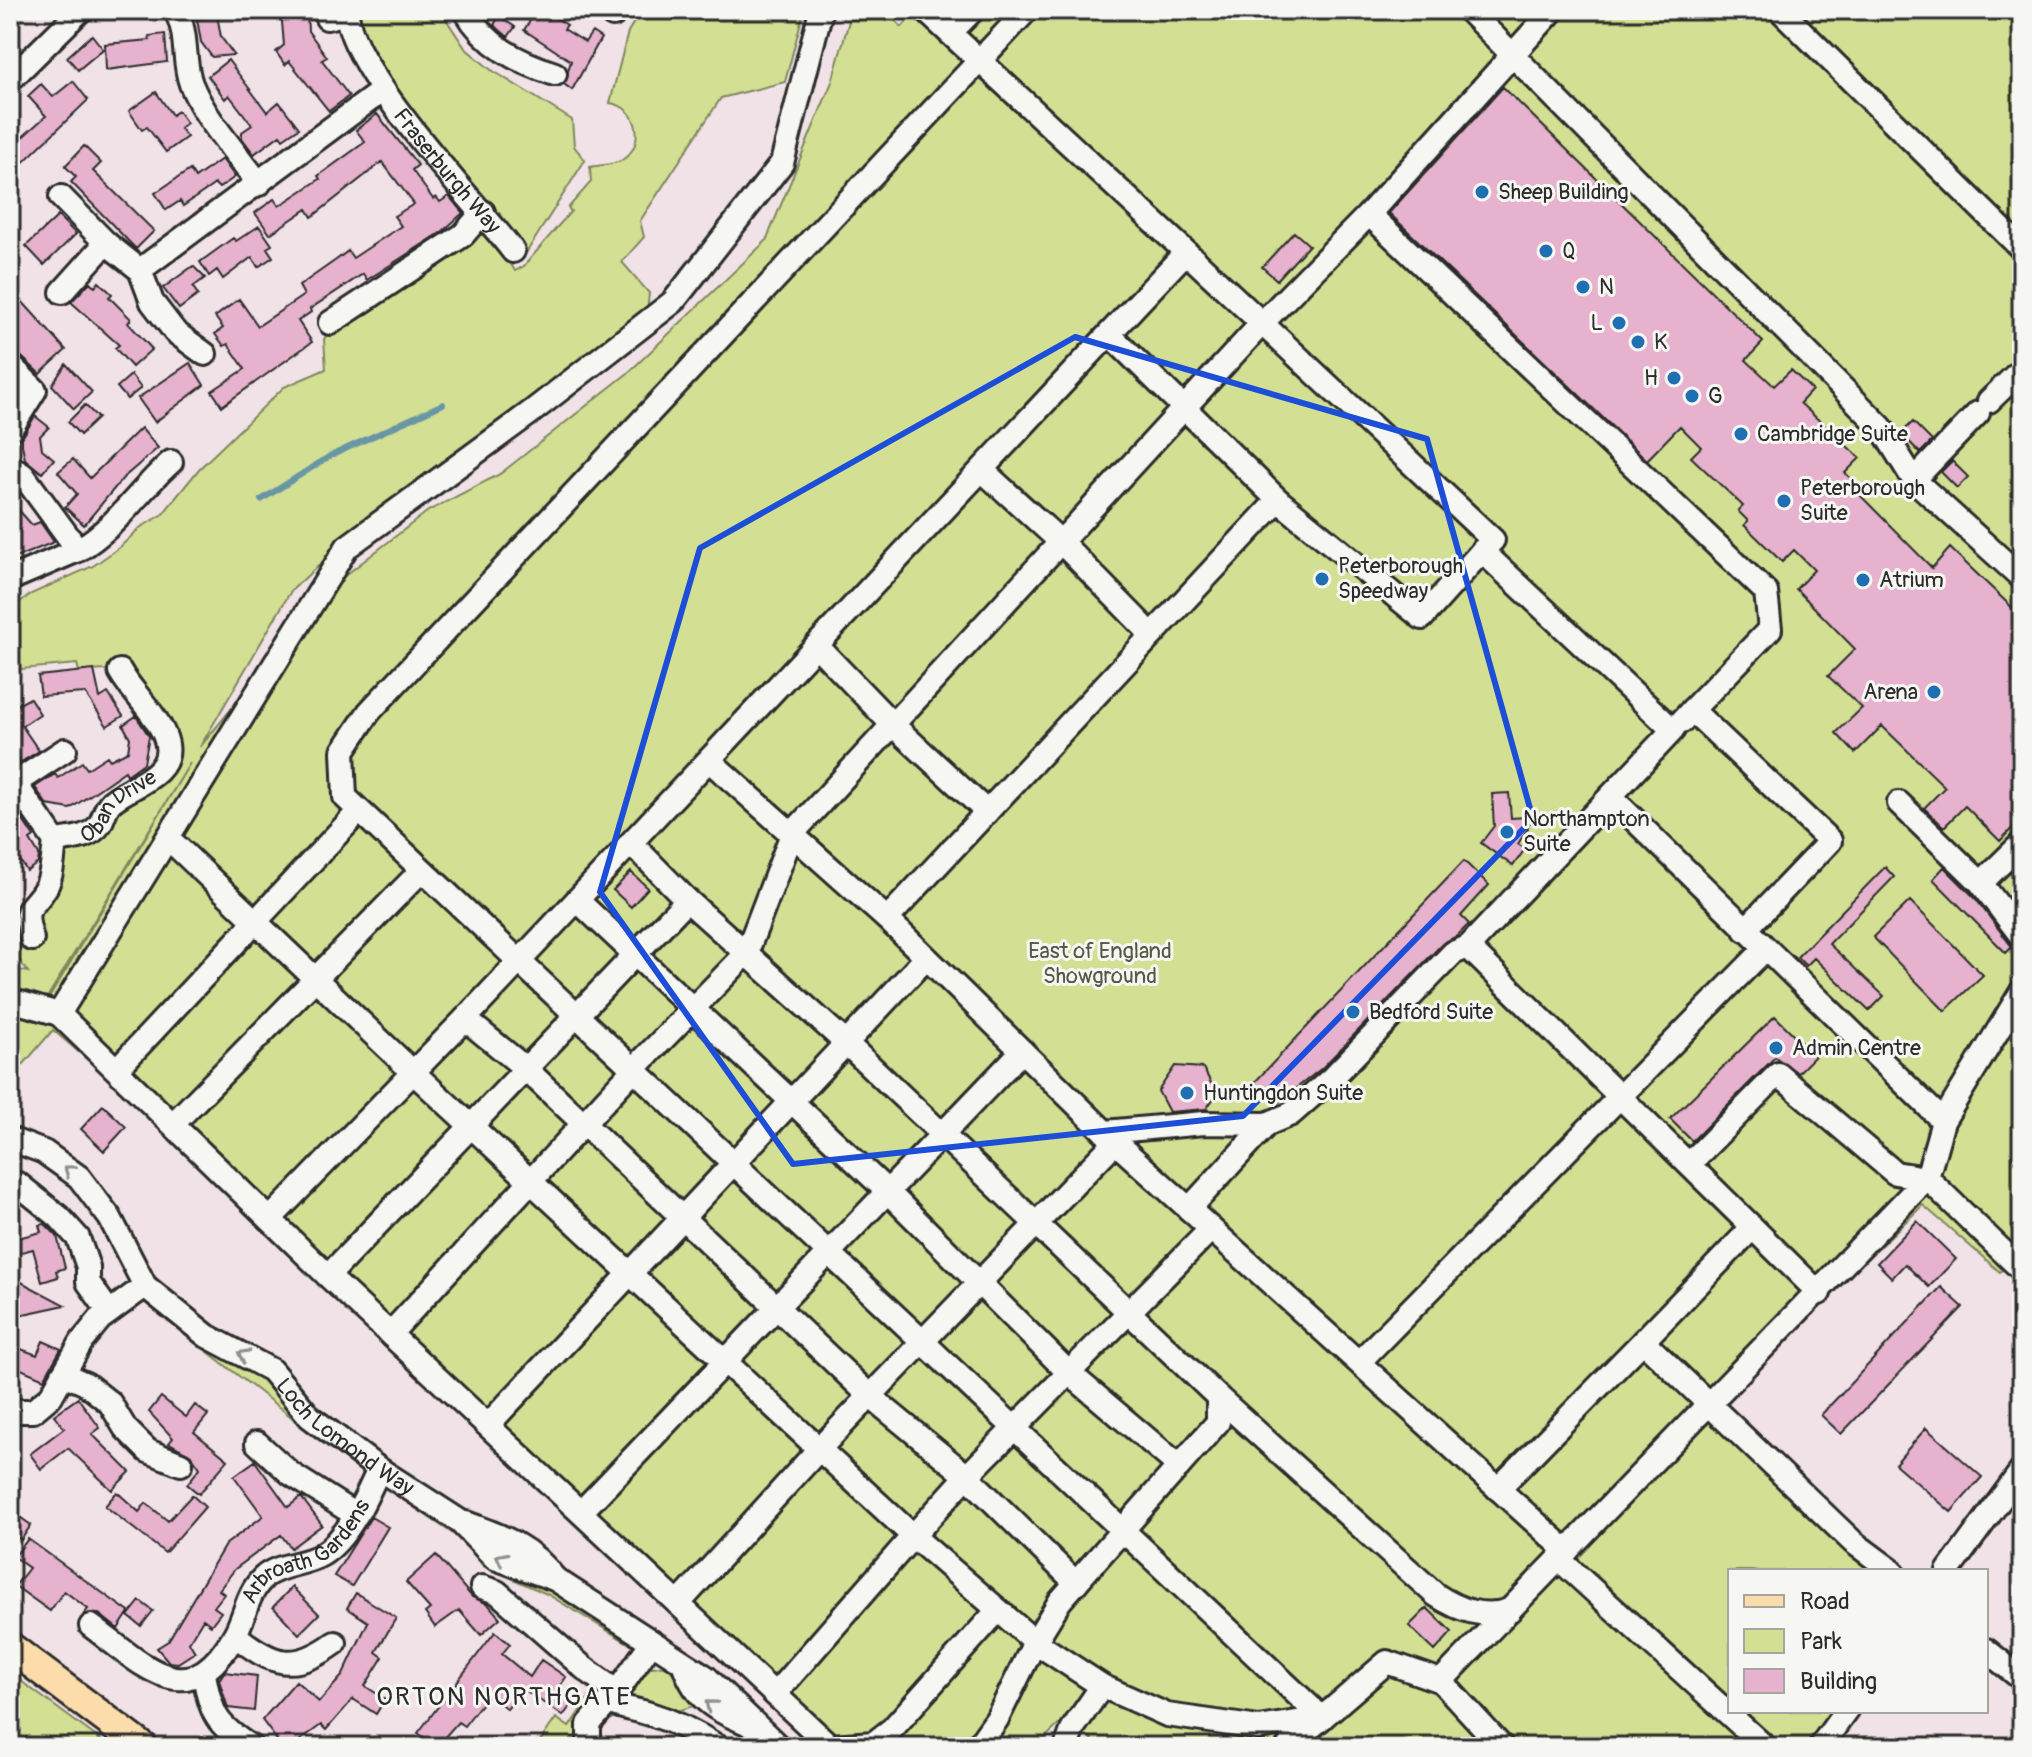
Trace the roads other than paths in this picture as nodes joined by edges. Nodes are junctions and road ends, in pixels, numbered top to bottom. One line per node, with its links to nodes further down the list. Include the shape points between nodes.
1 (81, 10): 16 (street)
2 (175, 10): 18 (street, via 186,39 190,82)
3 (465, 10): 15 (street, via 478,33 515,61)
4 (821, 10): 60 (street, via 782,163 673,302 347,547)
5 (925, 10): 12 (street)
6 (973, 10): 12 (street)
7 (1027, 10): 14 (street)
8 (1468, 10): 13 (street)
9 (1553, 10): 13 (street)
10 (1780, 10): 23 (street)
11 (340, 14): 17 (street, Fraserburgh Way)
12 (950, 33): 14 (street)
13 (1513, 56): 21 (street); 39 (street, via 1881,427)
14 (981, 60): 25 (street); 57 (street, via 369,712 343,751 345,797)
15 (555, 74)
16 (10, 80)
17 (383, 90): 18 (street, Fraserburgh Way); 20 (street, Fraserburgh Way)
18 (259, 184): 26 (street, Fraserburgh Way)
19 (61, 197): 22 (street)
20 (483, 212): 24 (street, Fraserburgh Way); 29 (street, via 463,235)
21 (1369, 214): 28 (street); 49 (street, via 1766,592 1770,629)
22 (106, 243): 26 (street); 27 (street)
23 (2022, 249)
24 (513, 251)
25 (1186, 252): 28 (street); 30 (street)
26 (140, 270): 31 (street, via 152,302 175,332)
27 (62, 292)
28 (1264, 321): 34 (street); 43 (street, via 1493,540)
29 (330, 323)
30 (1109, 334): 34 (street); 38 (street)
31 (205, 354)
32 (10, 365): 35 (street, via 35,390)
33 (2022, 369): 39 (street)
34 (1184, 408): 40 (street); 41 (street)
35 (10, 430)
36 (171, 462): 42 (street, via 123,516)
37 (10, 466): 42 (street, via 39,494)
38 (982, 470): 41 (street); 47 (street)
39 (1914, 480): 44 (street)
40 (1278, 500): 43 (street, via 1422,618); 46 (street)
41 (1061, 542): 46 (street); 50 (street)
42 (78, 550): 45 (street)
43 (1482, 551): 51 (street)
44 (2022, 578)
45 (10, 579)
46 (1152, 635): 58 (street)
47 (817, 646): 50 (street); 53 (street)
48 (120, 671): 61 (street, Oban Drive, via 166,732 168,750 160,770 110,803 98,827)
49 (1692, 710): 51 (street); 70 (street, via 1830,841)
50 (893, 725): 58 (street); 59 (street)
51 (1673, 730): 55 (street)
52 (65, 750): 54 (street)
53 (710, 761): 59 (street); 62 (street)
54 (13, 779): 61 (street, Oban Drive)
55 (1612, 798): 70 (street); 73 (street)
56 (1899, 803): 65 (street)
57 (359, 811): 64 (street); 69 (street)
58 (987, 812): 68 (street)
59 (792, 834): 68 (street); 76 (street)
60 (169, 839): 69 (street); 83 (street)
61 (55, 841): 72 (street, Oban Drive, via 45,888 34,898 26,919)
62 (631, 843): 66 (street); 67 (street)
63 (2022, 843): 65 (street)
64 (422, 870): 78 (street); 79 (street)
65 (1981, 883): 71 (street)
66 (577, 900): 75 (street); 78 (street)
67 (687, 900): 75 (street); 76 (street)
68 (887, 919): 77 (street)
69 (256, 922): 79 (street); 88 (street)
70 (1745, 930): 74 (street)
71 (2022, 937)
72 (32, 939)
73 (1468, 947): 92 (street); 97 (street, via 1453,953 1332,1078 1291,1114)
74 (1764, 950): 92 (street); 94 (street)
75 (634, 954): 82 (street); 84 (street)
76 (746, 954): 82 (street); 86 (street)
77 (925, 959): 86 (street); 87 (street)
78 (518, 961): 84 (street); 85 (street)
79 (316, 979): 91 (street); 95 (street)
80 (2022, 991): 94 (street)
81 (10, 1004): 83 (street)
82 (693, 1009): 90 (street); 93 (street)
83 (59, 1014): 88 (street)
84 (575, 1014): 89 (street); 90 (street)
85 (465, 1019): 89 (street); 91 (street)
86 (845, 1042): 93 (street); 99 (street)
87 (1022, 1051): 99 (street); 100 (street)
88 (118, 1068): 95 (street)
89 (525, 1068): 96 (street); 98 (street)
90 (633, 1070): 96 (street); 102 (street)
91 (415, 1074): 98 (street); 110 (street)
92 (1619, 1097): 103 (street); 128 (street)
93 (791, 1099): 102 (street); 107 (street)
94 (1943, 1121): 104 (street)
95 (173, 1124): 110 (street)
96 (584, 1124): 105 (street); 109 (street)
97 (1267, 1124): 100 (street, via 1204,1123); 108 (street)
98 (471, 1126): 105 (street); 117 (street)
99 (942, 1134): 107 (street); 111 (street)
100 (1110, 1137): 108 (street); 111 (street)
101 (10, 1139): 119 (street, Loch Lomond Way, one-way to 101, via 110,1218 79,1177 44,1152)
102 (732, 1162): 109 (street); 114 (street)
103 (1689, 1164): 104 (street, via 1778,1074 1895,1173); 112 (street)
104 (1927, 1178): 115 (street); 120 (street)
105 (530, 1181): 116 (street); 124 (street)
106 (18, 1184): 122 (street, via 78,1238 88,1282)
107 (887, 1191): 114 (street); 118 (street)
108 (1189, 1209): 113 (street)
109 (681, 1216): 116 (street); 121 (street)
110 (270, 1219): 117 (street)
111 (1036, 1225): 118 (street); 123 (street)
112 (1752, 1228): 120 (street); 125 (street)
113 (1211, 1229): 123 (street); 128 (street)
114 (827, 1253): 121 (street); 126 (street)
115 (2022, 1270)
116 (629, 1273): 127 (street); 137 (street)
117 (328, 1276): 124 (street)
118 (980, 1284): 126 (street); 129 (street)
119 (145, 1286): 122 (street); 143 (street, Loch Lomond Way, one-way to 119, via 310,1417 271,1370 207,1336)
120 (1819, 1293): 134 (street)
121 (776, 1306): 127 (street); 131 (street)
122 (109, 1312): 130 (street, via 82,1341)
123 (1129, 1312): 129 (street); 132 (street)
124 (390, 1334): 137 (street)
125 (1643, 1341): 134 (street); 146 (street)
126 (923, 1343): 131 (street); 138 (street)
127 (723, 1360): 140 (street); 147 (street)
128 (1359, 1362): 146 (street)
129 (1069, 1373): 138 (street); 142 (street)
130 (63, 1374): 133 (street, via 51,1396 33,1411); 141 (street, via 110,1403 148,1451)
131 (871, 1397): 140 (street); 145 (street)
132 (1218, 1397): 135 (street); 136 (street)
133 (11, 1406)
134 (1708, 1406): 151 (street); 152 (street, via 1853,1542)
135 (1244, 1420): 136 (street); 158 (street, via 1436,1595 1476,1613)
136 (1218, 1422): 142 (street)
137 (488, 1425): 147 (street)
138 (1014, 1429): 145 (street); 149 (street)
139 (257, 1443): 148 (street, via 291,1474)
140 (819, 1449): 150 (street); 156 (street)
141 (181, 1464)
142 (1179, 1466): 149 (street)
143 (379, 1469): 148 (street, Arbroath Gardens); 163 (street, Loch Lomond Way, via 458,1520 495,1558 555,1579)
144 (2022, 1470): 153 (street)
145 (967, 1476): 150 (street); 154 (street)
146 (1498, 1489): 151 (street)
147 (581, 1512): 156 (street)
148 (354, 1514): 160 (street, Arbroath Gardens, via 338,1541 321,1555 267,1574 251,1591)
149 (1121, 1529): 154 (street); 175 (street)
150 (913, 1536): 157 (street); 170 (street)
151 (1563, 1555): 158 (street); 172 (street)
152 (1889, 1569)
153 (1949, 1569)
154 (1076, 1583): 161 (street)
155 (482, 1587): 171 (street, via 497,1592)
156 (679, 1603): 170 (street)
157 (998, 1610): 161 (street); 170 (street, via 874,1743 830,1746)
158 (1510, 1610): 168 (street)
159 (91, 1626): 166 (street, via 152,1672 180,1680)
160 (235, 1635): 162 (street, Arbroath Gardens, via 263,1658 292,1663 316,1657); 166 (street, Arbroath Gardens)
161 (1035, 1642): 169 (street); 181 (street)
162 (335, 1643)
163 (651, 1643): 171 (street); 180 (street, Loch Lomond Way, via 733,1700)
164 (10, 1647): 176 (main road)
165 (1988, 1652): 167 (street)
166 (204, 1674): 177 (street, via 210,1710 229,1733)
167 (2022, 1679)
168 (1441, 1681): 175 (street, via 1387,1662); 184 (street)
169 (1102, 1686): 175 (street, via 1167,1715 1259,1728); 182 (street)
170 (775, 1694)
171 (613, 1697): 178 (street, via 589,1724); 179 (street, via 632,1712 675,1723)
172 (1728, 1712)
173 (1729, 1713): 185 (street)
174 (1845, 1713): 186 (street)
175 (1322, 1718): 183 (street)
176 (143, 1747)
177 (251, 1747)
178 (589, 1747)
179 (718, 1747)
180 (779, 1747)
181 (977, 1747)
182 (1066, 1747)
183 (1288, 1747)
184 (1502, 1747)
185 (1765, 1747)
186 (1820, 1747)

